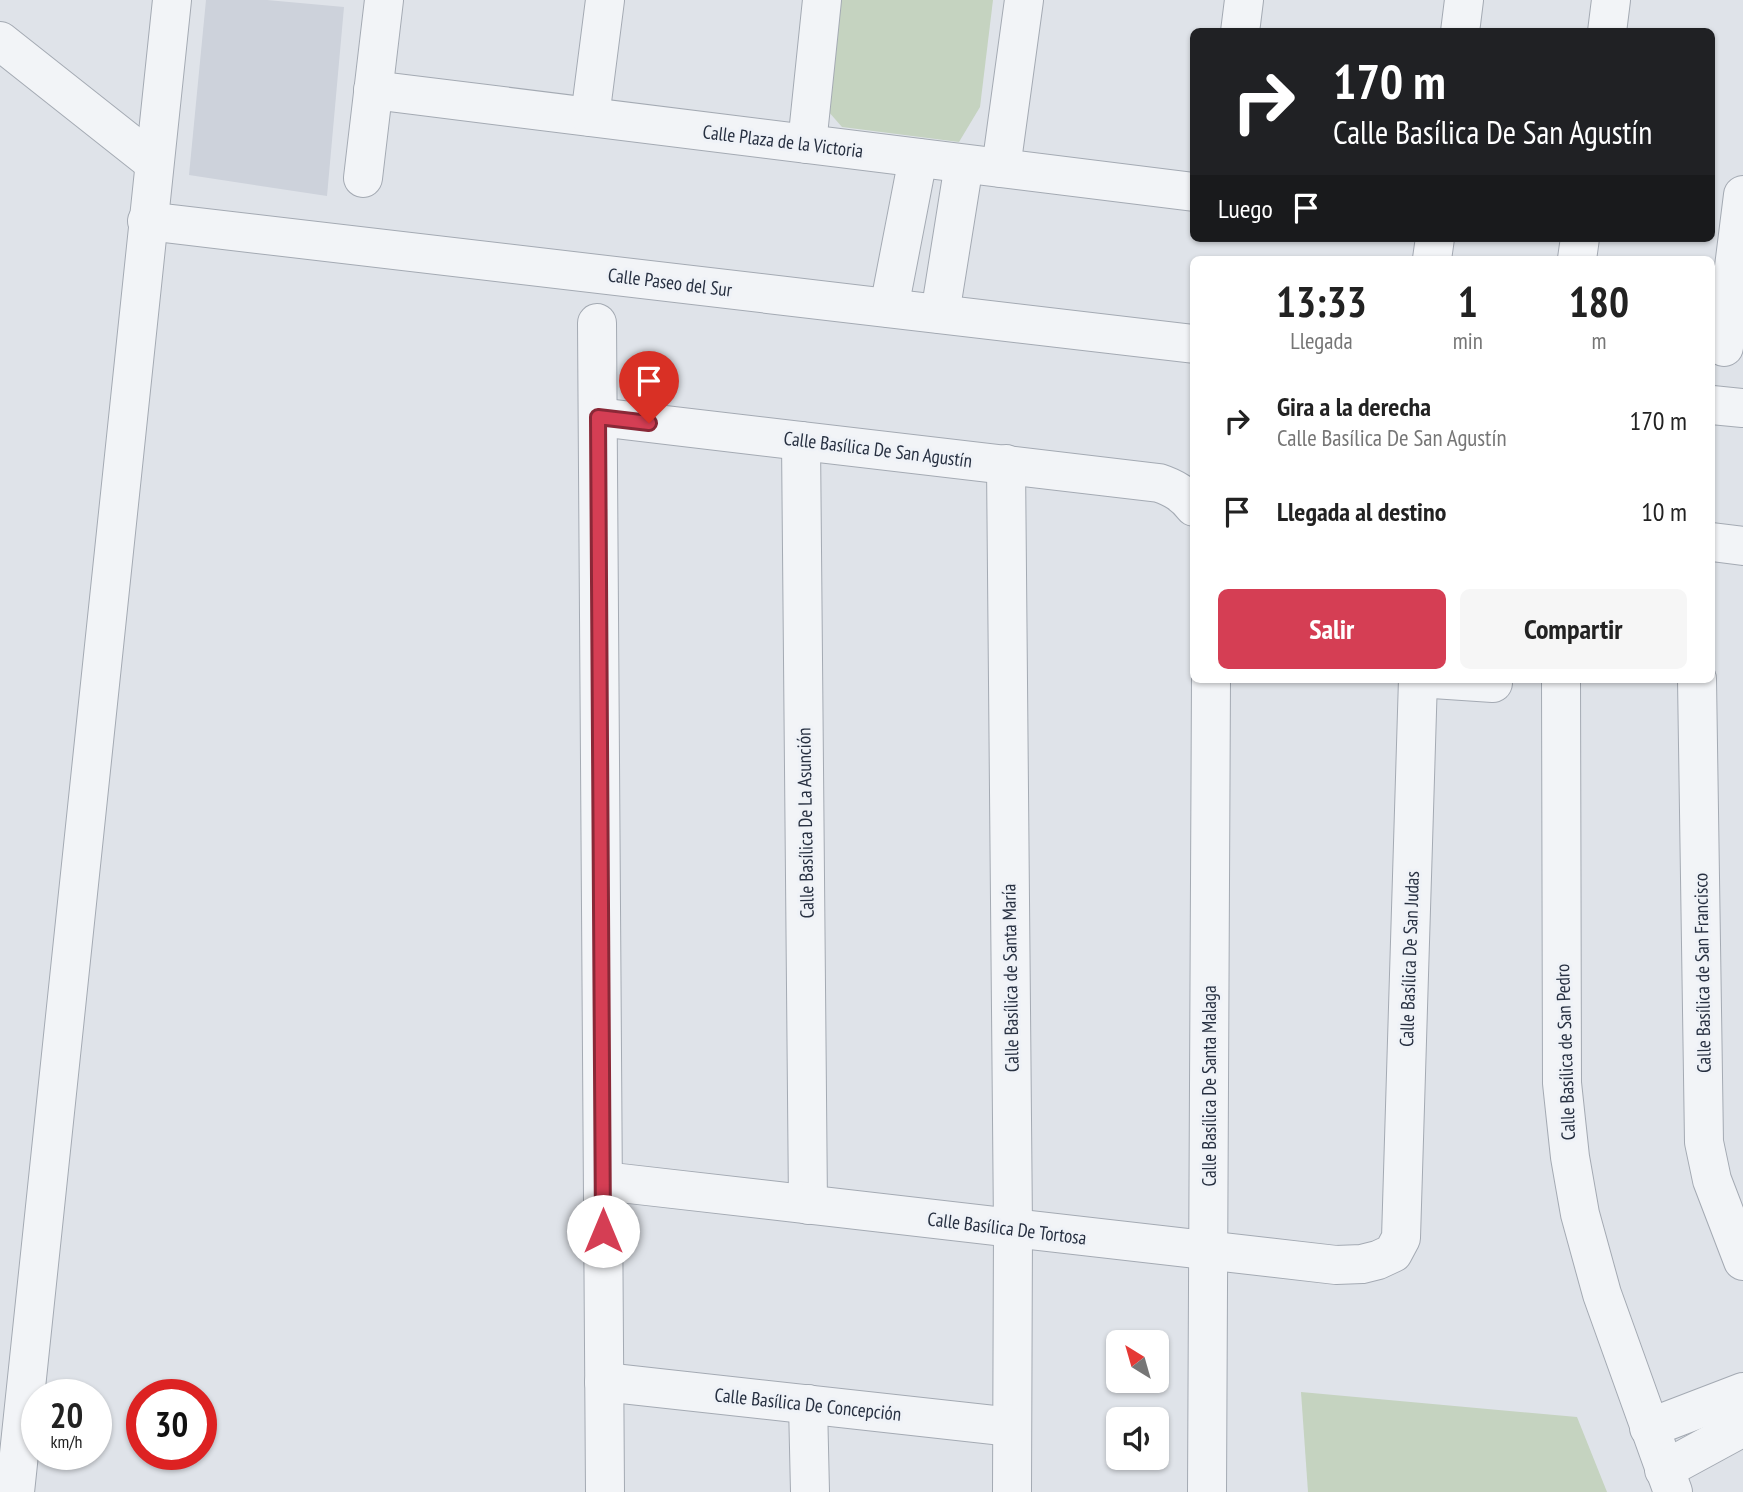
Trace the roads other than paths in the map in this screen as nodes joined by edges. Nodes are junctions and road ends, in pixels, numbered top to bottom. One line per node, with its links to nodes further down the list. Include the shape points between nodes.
1 (172, 0): 17 (street)
2 (384, 0): 13 (street)
3 (605, 0): 14 (street)
4 (822, 0): 15 (street)
5 (1024, 0): 18 (street)
6 (1244, 0): 9 (street)
7 (1464, 0): 10 (street)
8 (1611, 0): 11 (street)
9 (1240, 28)
10 (1460, 28)
11 (1608, 28)
12 (0, 41): 17 (street)
13 (373, 90): 14 (street, Calle Plaza de la Victoria); 19 (street)
14 (590, 117): 15 (street, Calle Plaza de la Victoria)
15 (807, 144): 16 (street, Calle Plaza de la Victoria)
16 (918, 158): 18 (street, Calle Plaza de la Victoria); 24 (street)
17 (153, 162): 22 (street)
18 (983, 166): 20 (street, Calle Plaza de la Victoria); 25 (street)
19 (363, 178)
20 (1190, 192)
21 (1743, 195): 23 (street)
22 (147, 221): 24 (street, Calle Paseo del Sur); 55 (street)
23 (1740, 248): 28 (street)
24 (889, 308): 25 (street, Calle Paseo del Sur)
25 (940, 314): 27 (street, Calle Paseo del Sur)
26 (597, 323): 31 (street)
27 (1190, 344)
28 (1724, 347)
29 (1715, 405): 30 (street)
30 (1743, 408)
31 (598, 417): 32 (street, Calle Basílica De San Agustín); 41 (street)
32 (801, 440): 33 (street, Calle Basílica De San Agustín); 43 (street, Calle Basílica De La Asunción)
33 (1006, 464): 34 (street, Calle Basílica De San Agustín, via 1158,483 1172,487); 44 (street, Calle Basílica de Santa María)
34 (1190, 502)
35 (1715, 542): 36 (street)
36 (1743, 546)
37 (1211, 683): 46 (street, Calle Basílica De Santa Malaga)
38 (1418, 683): 45 (street, Calle Basílica De San Judas)
39 (1561, 683): 53 (street, Calle Basílica de San Pedro, via 1562,1083 1570,1157 1602,1294)
40 (1697, 683): 42 (street, Calle Basílica de San Francisco, via 1704,1142)
41 (603, 1181): 43 (street, Calle Basílica De Tortosa); 48 (street)
42 (1727, 1182): 47 (street, Calle Basílica de San Francisco)
43 (808, 1205): 44 (street, Calle Basílica De Tortosa)
44 (1013, 1228): 46 (street, Calle Basílica De Tortosa); 51 (street, Calle Basílica de Santa María)
45 (1401, 1238): 46 (street, Calle Basílica De Tortosa, via 1392,1253 1362,1264)
46 (1209, 1251): 59 (street, Calle Basílica De Santa Malaga)
47 (1743, 1261)
48 (604, 1382): 50 (street, Calle Basílica De Concepción); 56 (street)
49 (1743, 1392): 53 (street)
50 (808, 1404): 51 (street, Calle Basílica De Concepción); 57 (street)
51 (1012, 1427): 58 (street, Calle Basílica de Santa María)
52 (1743, 1427): 54 (street)
53 (1649, 1428): 54 (street, Calle Basílica de San Pedro)
54 (1668, 1481)
55 (15, 1492)
56 (605, 1492)
57 (810, 1492)
58 (1012, 1492)
59 (1208, 1492)

